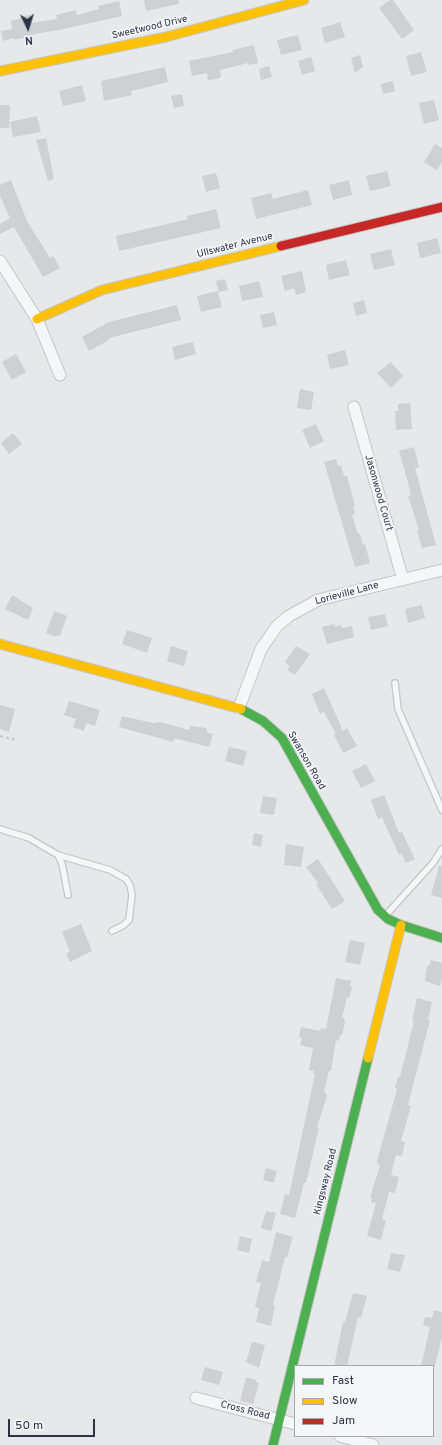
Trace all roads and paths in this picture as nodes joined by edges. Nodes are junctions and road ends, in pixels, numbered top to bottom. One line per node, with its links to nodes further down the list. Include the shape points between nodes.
1 (304, 0): 2 (street, Sweetwood Drive, via 166,37)
2 (0, 71)
3 (442, 207): 5 (street, Ullswater Avenue, via 102,290)
4 (0, 261): 5 (street)
5 (37, 320): 6 (street)
6 (60, 374)
7 (354, 407): 9 (street, Jasonwood Court)
8 (442, 570): 9 (street, Lorieville Lane)
9 (403, 580): 12 (street, Lorieville Lane, via 318,600 289,616 277,626 261,648)
10 (0, 644): 12 (street, Swanson Road)
11 (395, 684): 15 (lane, via 398,709)
12 (239, 708): 20 (street, Swanson Road, via 264,721 282,738 373,904)
13 (0, 736): 14 (path)
14 (18, 740)
15 (442, 810)
16 (0, 829): 18 (lane, via 29,838)
17 (442, 849): 20 (lane, via 433,863)
18 (58, 855): 19 (lane); 22 (lane, via 110,870 130,884 132,895 129,920)
19 (68, 895)
20 (384, 916): 21 (street, Swanson Road)
21 (401, 925): 23 (street, Swanson Road); 25 (street, Kingsway Road)
22 (112, 931)
23 (442, 938)
24 (196, 1398): 25 (street, Cross Road)
25 (279, 1419): 26 (street, Cross Road); 28 (street, Kingsway Road)
26 (294, 1424)
27 (344, 1437): 29 (street)
28 (272, 1445)
29 (373, 1445)

